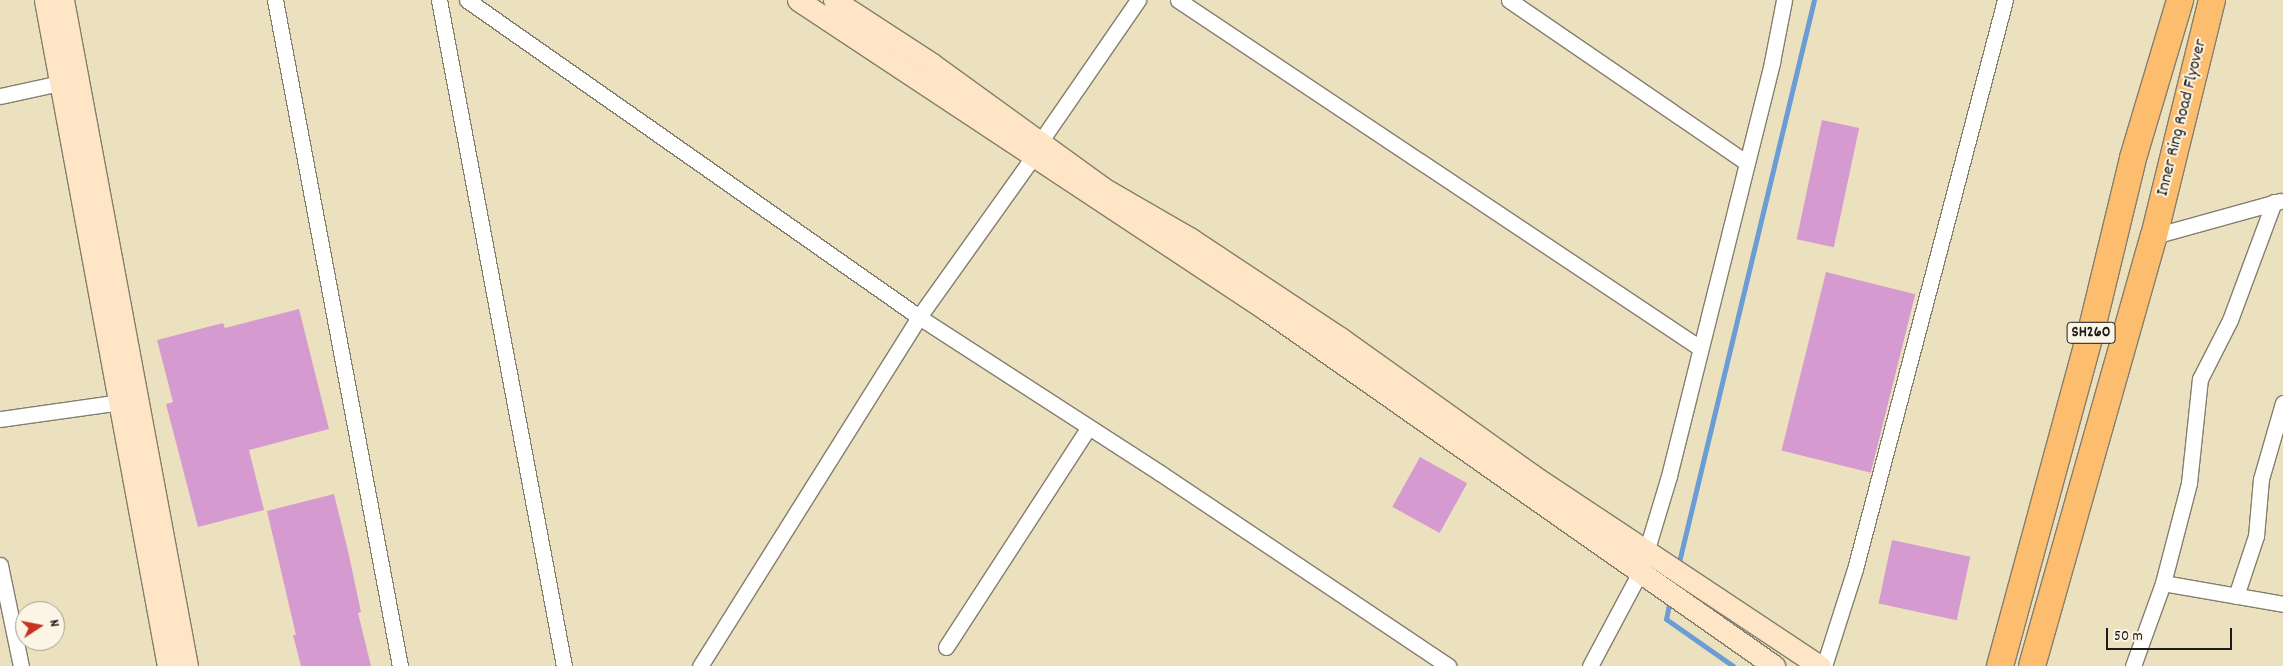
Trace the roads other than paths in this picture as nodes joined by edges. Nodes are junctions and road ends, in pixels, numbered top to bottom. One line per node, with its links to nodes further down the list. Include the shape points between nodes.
1 (45, 0): 15 (street)
2 (64, 0): 23 (street)
3 (275, 0): 37 (street)
4 (439, 0): 38 (street)
5 (467, 0): 21 (street)
6 (798, 0): 17 (street)
7 (834, 0): 17 (street, via 932,64)
8 (1138, 0): 17 (street)
9 (1178, 0): 22 (street)
10 (1509, 0): 18 (street)
11 (1784, 0): 18 (street)
12 (2005, 0): 44 (street, via 1858,559)
13 (2180, 0): 45 (highway, SH260, via 2133,158 2091,332)
14 (2212, 0): 20 (highway, Inner Ring Road Flyover)
15 (60, 83): 16 (street); 23 (street)
16 (0, 96)
17 (1036, 150): 21 (street); 27 (street, via 1191,239); 29 (street)
18 (1746, 162): 22 (street)
19 (2279, 201): 20 (street); 30 (street, via 2230,320 2200,379 2189,483)
20 (2154, 236): 46 (highway, Inner Ring Road Flyover)
21 (918, 317): 26 (street); 39 (street)
22 (1700, 348): 27 (street, via 1669,476)
23 (130, 401): 25 (street); 35 (street); 36 (street)
24 (2283, 403): 31 (street, via 2261,479 2256,536)
25 (0, 419)
26 (1089, 427): 33 (street); 40 (street)
27 (1646, 550): 29 (street); 43 (street)
28 (0, 565): 34 (street)
29 (1640, 572): 41 (street); 42 (street)
30 (2163, 583): 31 (street); 47 (street)
31 (2236, 596): 32 (street)
32 (2283, 604)
33 (946, 647)
34 (21, 666)
35 (168, 666)
36 (187, 666)
37 (400, 666)
38 (564, 666)
39 (700, 666)
40 (1448, 666)
41 (1590, 666)
42 (1774, 666)
43 (1820, 666)
44 (1824, 666)
45 (2000, 666)
46 (2032, 666)
47 (2133, 666)

